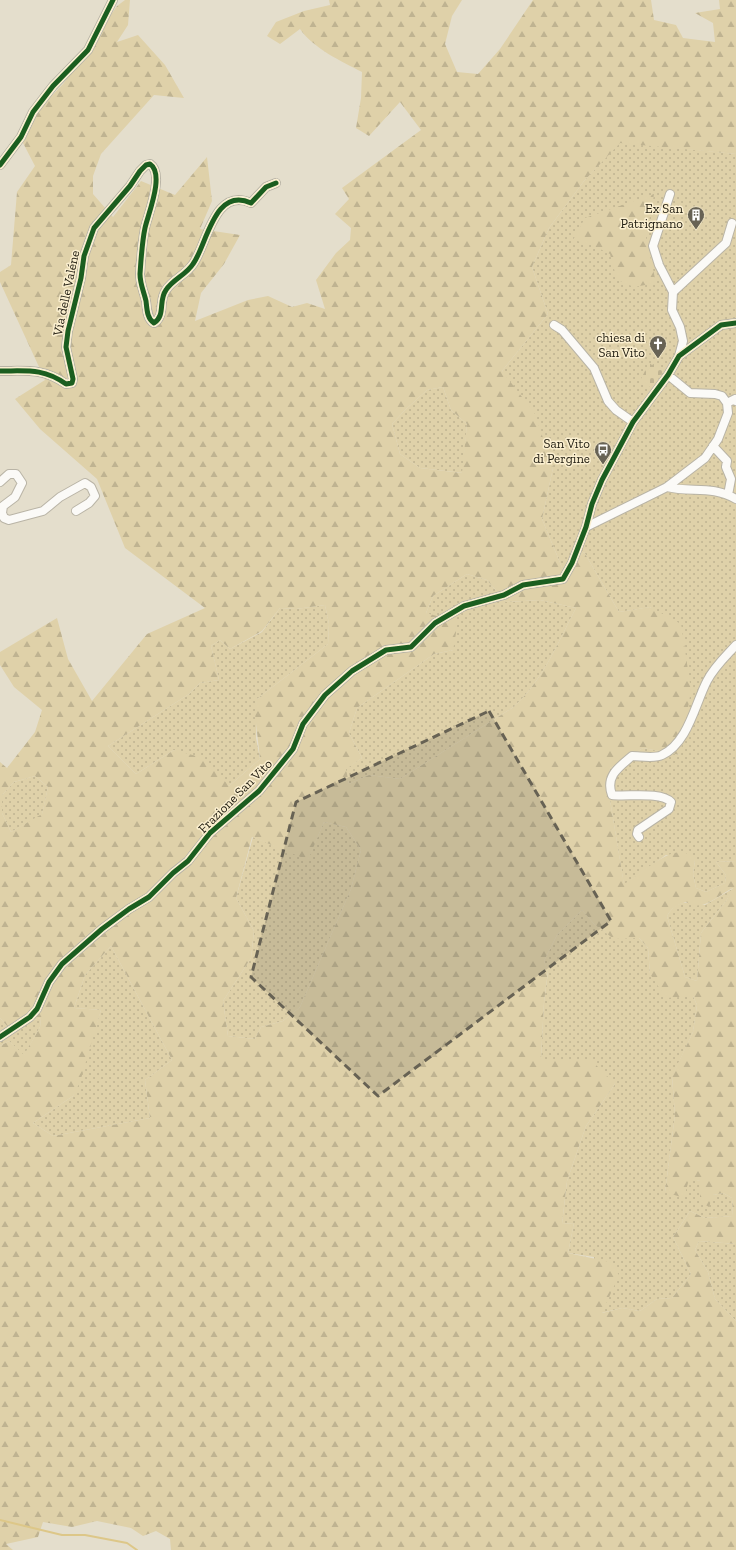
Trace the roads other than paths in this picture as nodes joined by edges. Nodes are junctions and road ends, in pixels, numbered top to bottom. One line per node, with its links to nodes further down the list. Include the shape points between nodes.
1 (113, 0): 2 (street, via 88,50 53,86 33,112 21,138)
2 (0, 165)
3 (276, 183): 10 (street, Via delle Valéne, via 266,187 251,203 235,200 215,216 192,265 165,290 162,313 159,320 154,323 150,321 140,275 145,228 153,202 156,174 154,166 146,165 94,228 84,256 66,347 72,383 66,384 42,372)
4 (670, 194): 6 (street, via 653,246 659,265)
5 (732, 223): 6 (street, via 726,243)
6 (673, 292): 9 (street, via 672,310 683,341)
7 (736, 323): 9 (street, via 721,325)
8 (554, 325): 14 (street, via 562,330 594,368 608,401)
9 (679, 356): 11 (street)
10 (0, 371)
11 (668, 375): 13 (street, via 690,393 715,394 722,396); 14 (street)
12 (736, 401): 13 (street)
13 (727, 403): 15 (street, via 728,413)
14 (633, 422): 21 (street, via 602,480)
15 (713, 446): 17 (street, via 705,458); 18 (street, via 727,461 726,467 731,479)
16 (0, 482): 20 (street, via 9,474 16,474 22,483 15,497 3,506 4,518 9,520 43,511 60,497 85,483 91,487 95,496)
17 (667, 486): 18 (street, via 674,489 716,490); 21 (street)
18 (728, 495): 19 (street)
19 (736, 499)
20 (76, 511)
21 (586, 527): 24 (street, Frazione San Vito, via 572,564 563,579 522,585 504,595 464,606 435,623 411,647 386,650 352,671 325,695 304,724 293,749 259,791 210,833 188,861 149,897 102,929 62,964 30,1017)
22 (736, 645): 23 (street, via 718,664 707,681 700,701 675,748 661,756 632,756 614,771 609,785 612,795 656,797 672,802 669,809 638,830)
23 (639, 837)
24 (0, 1037)

